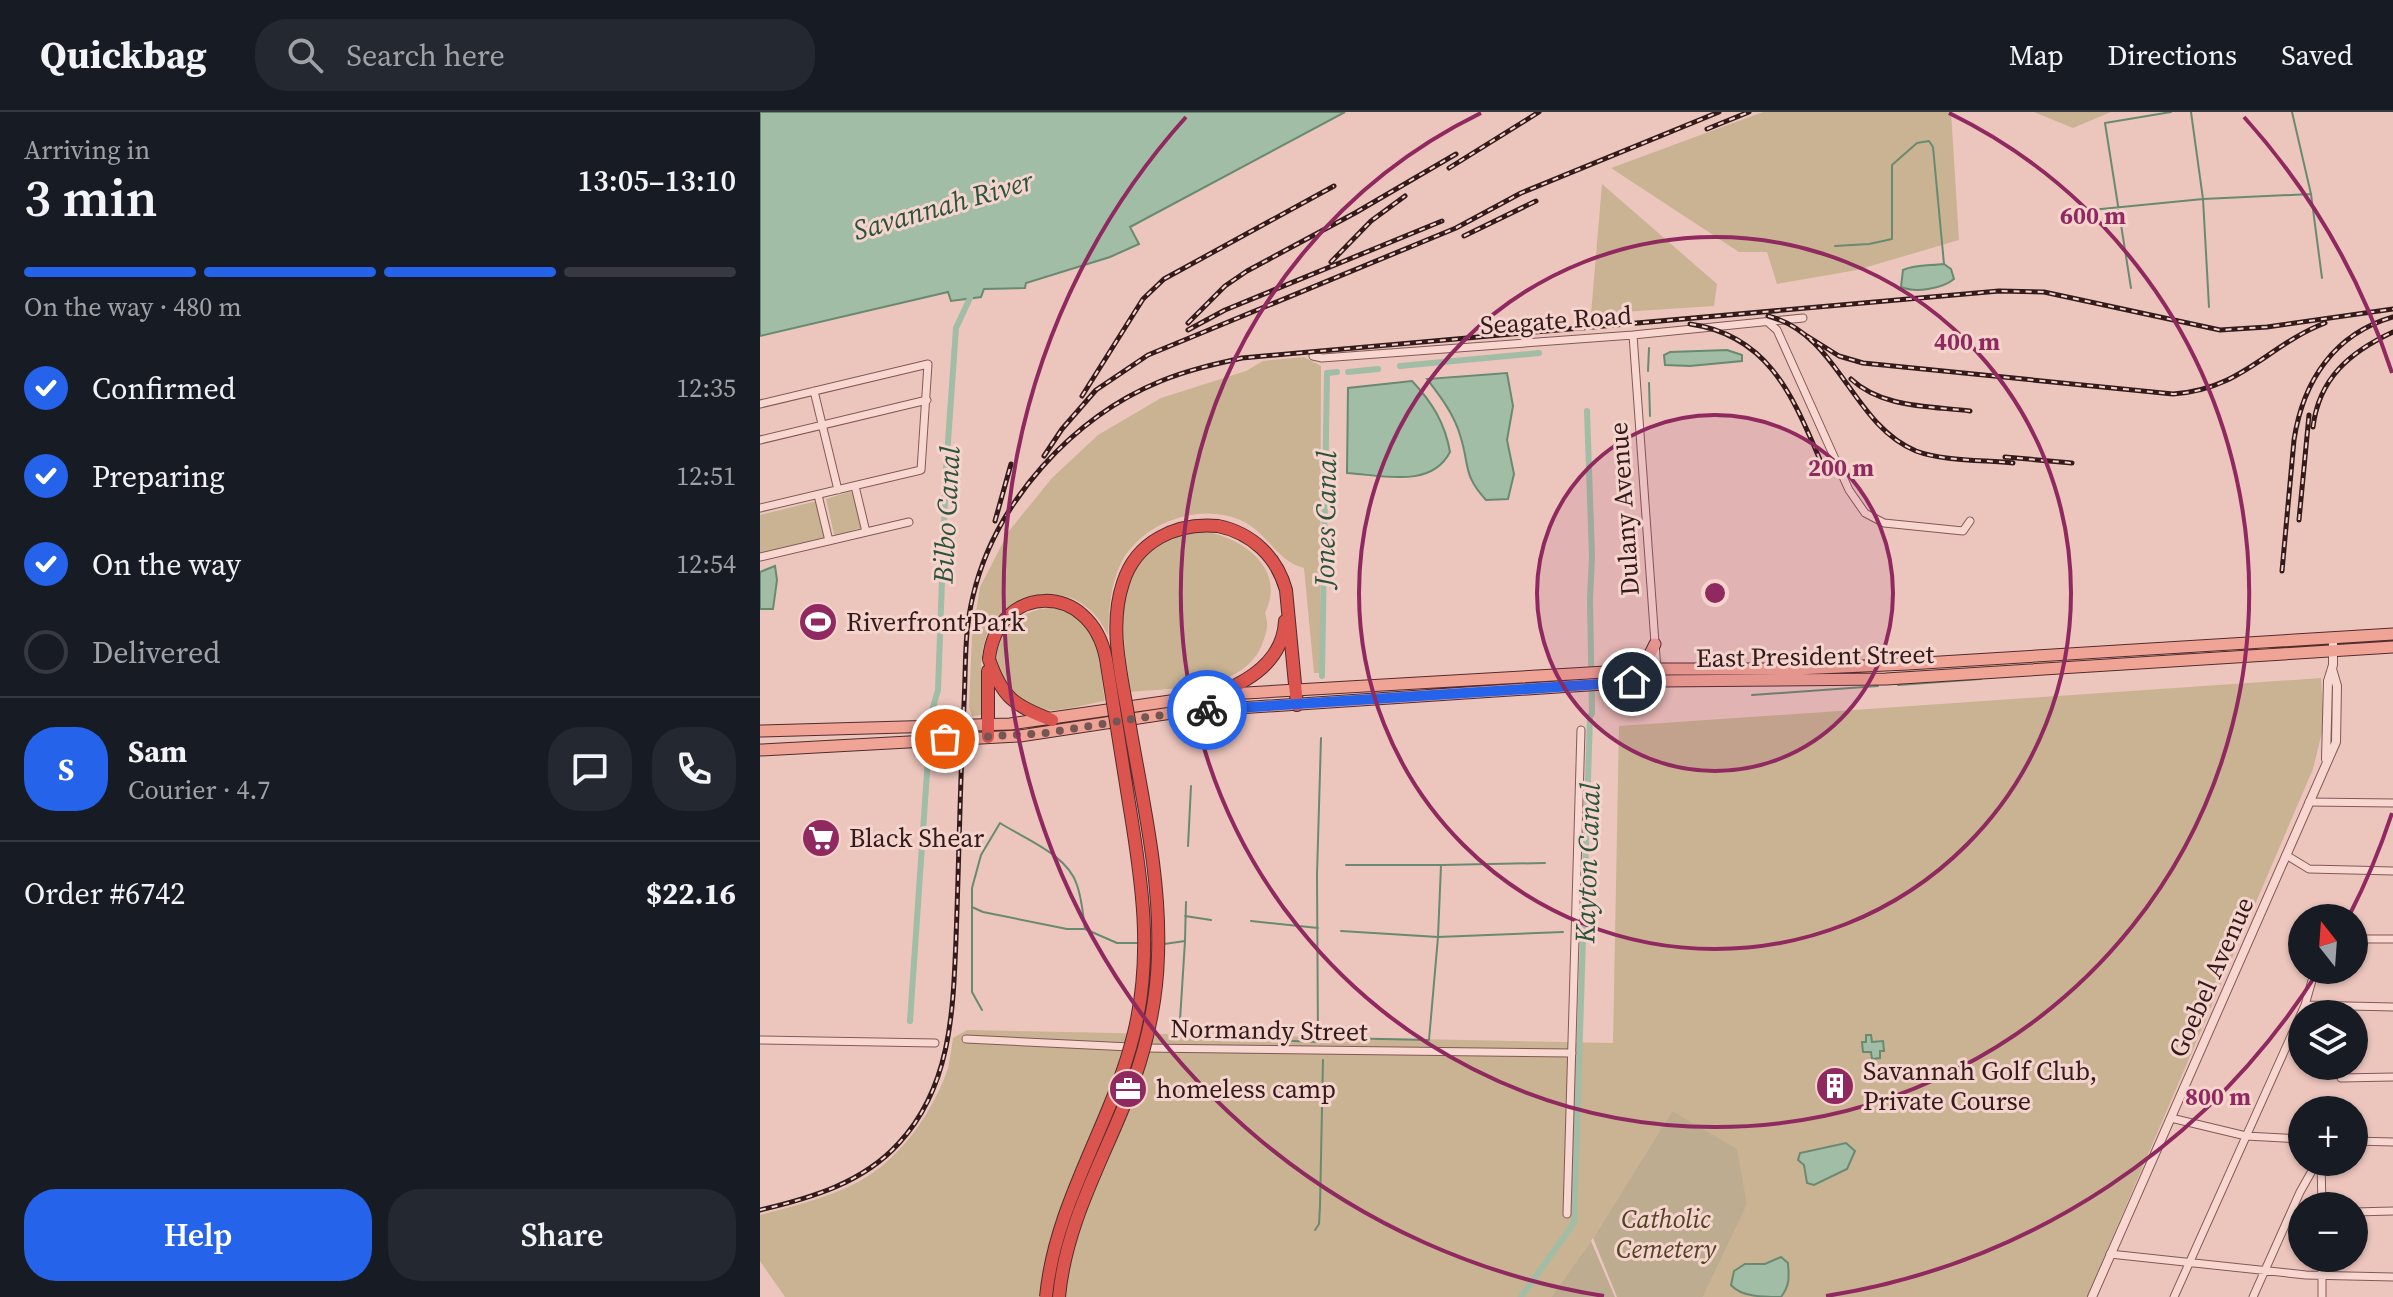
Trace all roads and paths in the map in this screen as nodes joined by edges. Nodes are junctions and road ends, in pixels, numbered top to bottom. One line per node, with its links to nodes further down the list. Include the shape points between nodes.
1 (1803, 318): 2 (street, Seagate Road)
2 (1769, 323): 3 (street, Seagate Road); 14 (street, via 1865,513 1884,523 1963,531)
3 (1633, 335): 4 (street, Seagate Road); 22 (street, Dulany Avenue)
4 (1313, 356)
5 (814, 391): 6 (street, via 928,364); 7 (street); 8 (street)
6 (927, 400): 8 (street); 10 (street, via 921,470)
7 (760, 404)
8 (822, 425): 9 (street); 11 (street)
9 (760, 440)
10 (855, 486): 11 (street); 16 (street)
11 (838, 490): 12 (street)
12 (818, 495): 13 (street); 17 (street)
13 (760, 508)
14 (1970, 521)
15 (909, 522): 16 (street)
16 (866, 532): 17 (street)
17 (829, 541): 18 (street)
18 (760, 557)
19 (1286, 590): 31 (highway, via 1284,628 1270,660 1243,683); 32 (highway); 69 (highway, bridge, via 1262,548 1236,531 1182,527 1152,541 1130,566 1119,597 1117,642 1156,887 1158,973 1141,1058 1076,1219)
20 (2393, 634): 21 (main road, East President Street)
21 (2333, 637): 24 (street, Goebel Avenue); 26 (main road, East President Street)
22 (1655, 644): 27 (main road); 28 (street, Dulany Avenue)
23 (2393, 647): 24 (main road, East President Street)
24 (2334, 650): 30 (main road, East President Street, via 1886,679); 38 (street, Goebel Avenue, via 2336,742)
25 (989, 659): 33 (highway, via 1005,695); 36 (highway); 68 (highway, bridge, via 1005,620 1036,602 1068,605 1098,630 1144,910 1144,972 1134,1034 1064,1215)
26 (1797, 669): 28 (main road, East President Street); 30 (main road, via 1786,678)
27 (1634, 670): 28 (main road, East President Street); 29 (main road, East President Street)
28 (1657, 675): 29 (main road, East President Street); 30 (main road, East President Street)
29 (1592, 679): 32 (main road, East President Street)
30 (1747, 682)
31 (1212, 695): 32 (main road, East President Street); 33 (main road, East President Street)
32 (1297, 698): 36 (main road, East President Street, via 1046,733)
33 (1052, 720): 36 (main road, East President Street)
34 (1581, 730): 50 (street)
35 (760, 731): 36 (main road, East President Street, via 944,725)
36 (988, 731): 37 (main road, East President Street, via 944,739)
37 (760, 750)
38 (2309, 802): 39 (street); 40 (street, Goebel Avenue)
39 (2393, 803)
40 (2286, 855): 41 (street, via 2309,869); 53 (street, Goebel Avenue)
41 (2393, 871)
42 (2368, 939): 43 (street)
43 (2393, 939)
44 (2368, 1006): 45 (street)
45 (2393, 1007)
46 (966, 1039): 50 (street, Normandy Street, via 1168,1049)
47 (760, 1040): 48 (street)
48 (935, 1043)
49 (2288, 1043): 54 (street)
50 (1572, 1053): 61 (street)
51 (2368, 1077): 52 (street)
52 (2393, 1077)
53 (2171, 1118): 54 (street); 62 (street, Goebel Avenue)
54 (2246, 1136): 55 (street); 63 (street)
55 (2288, 1138)
56 (2368, 1141): 57 (street)
57 (2393, 1142)
58 (2310, 1176): 64 (street)
59 (2393, 1211): 60 (street)
60 (2368, 1212)
61 (1567, 1214)
62 (2110, 1254): 63 (street); 70 (street, Goebel Avenue)
63 (2190, 1263): 64 (street); 71 (street)
64 (2265, 1271): 66 (street); 72 (street)
65 (2322, 1272): 66 (street)
66 (2322, 1276): 67 (street); 73 (street)
67 (2393, 1277)
68 (1046, 1297)
69 (1059, 1297)
70 (2092, 1297)
71 (2174, 1297)
72 (2253, 1297)
73 (2322, 1297)

